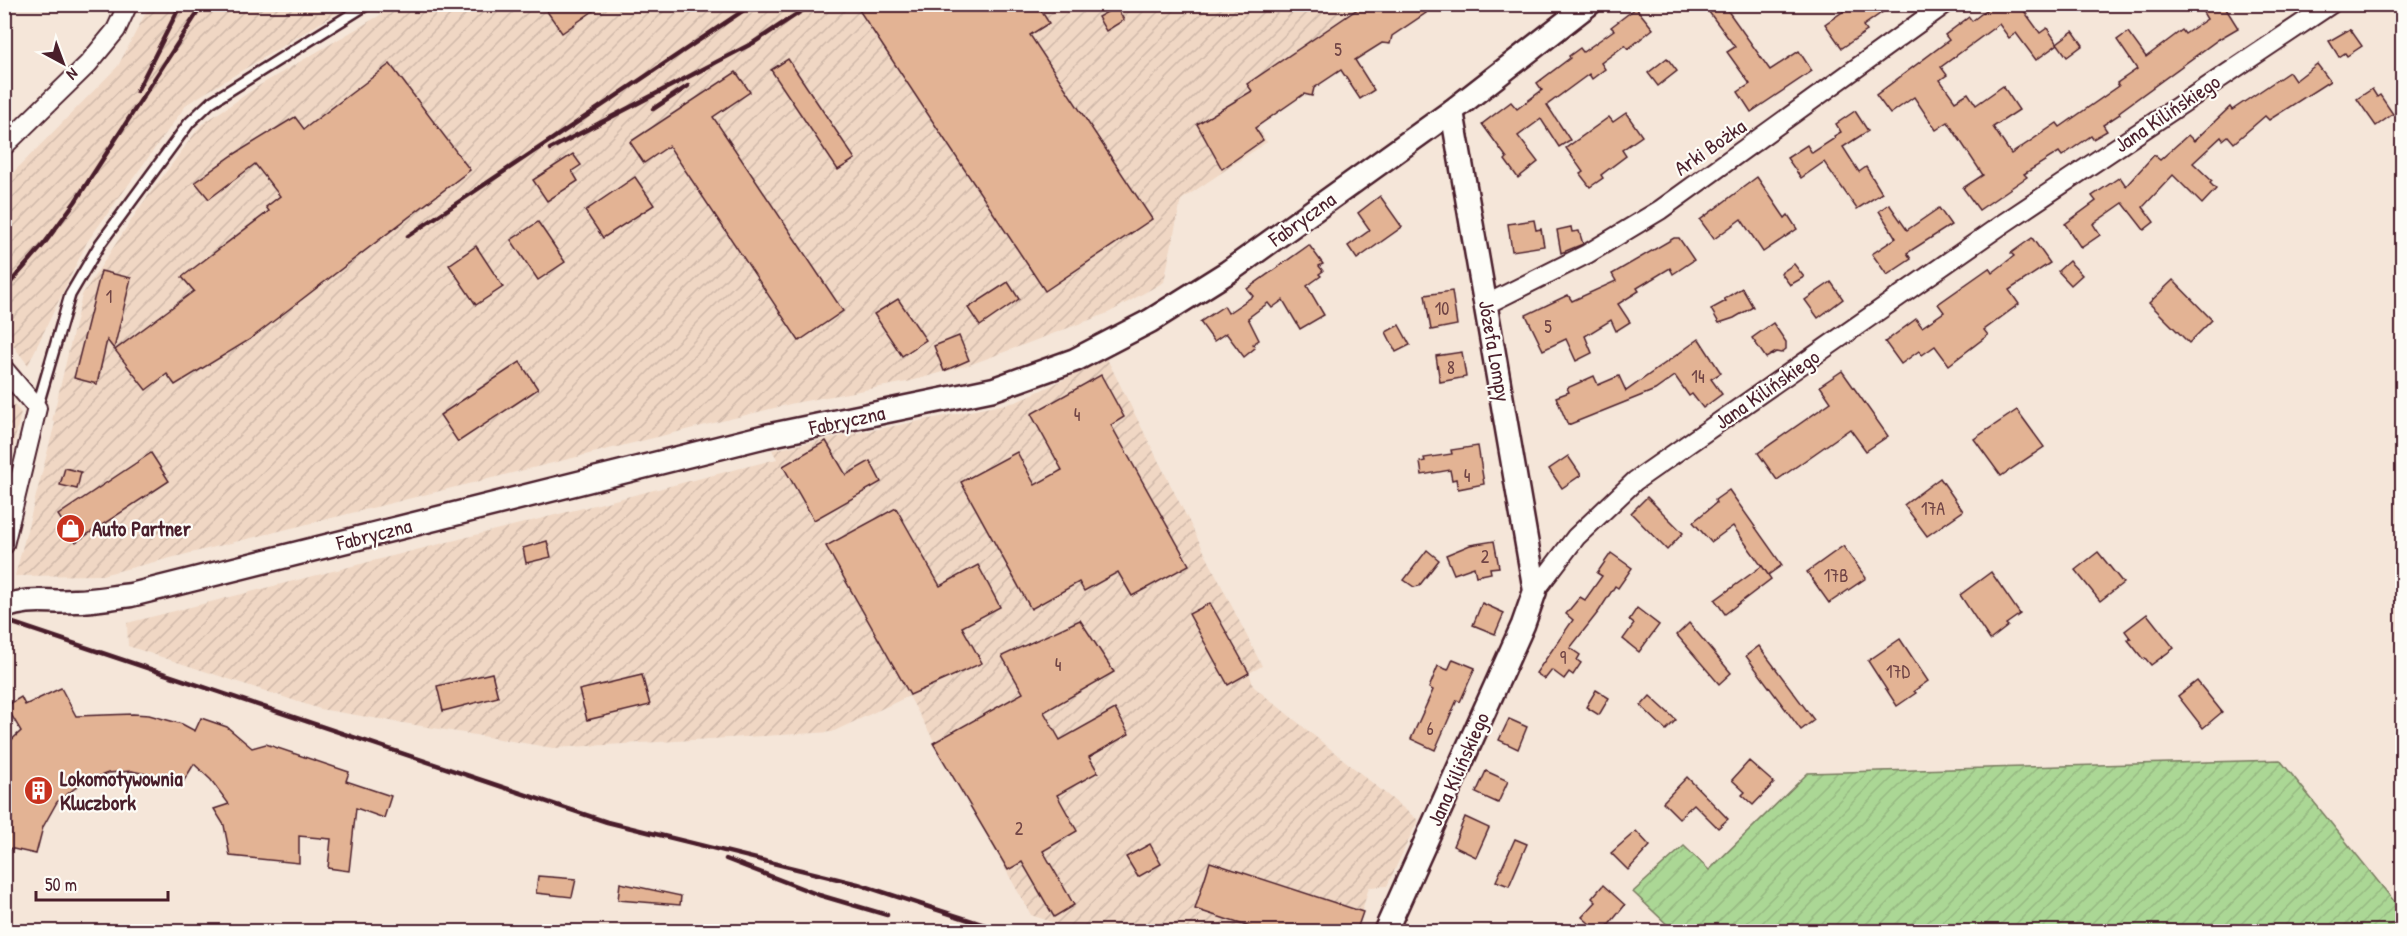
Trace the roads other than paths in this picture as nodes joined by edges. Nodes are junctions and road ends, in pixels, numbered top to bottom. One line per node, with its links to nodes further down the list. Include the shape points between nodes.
1 (128, 4): 7 (street, via 116,30 88,64)
2 (368, 4): 10 (lane, via 211,102 189,123 100,244 70,295)
3 (1589, 4): 6 (street, Fabryczna)
4 (1945, 4): 8 (street, Arki Bożka, via 1660,210 1587,254)
5 (2331, 4): 12 (street, Jana Kilińskiego, via 2004,222 1635,481 1576,537)
6 (1452, 111): 8 (street, Józefa Lompy); 13 (street, Fabryczna, via 1228,272 1150,321 1076,360 994,389 766,436 131,595 74,602 38,599)
7 (4, 147)
8 (1487, 304): 12 (street, Józefa Lompy)
9 (4, 369): 10 (street)
10 (37, 408): 11 (street)
11 (4, 545)
12 (1535, 591): 14 (street, Jana Kilińskiego)
13 (5, 605)
14 (1385, 932)

